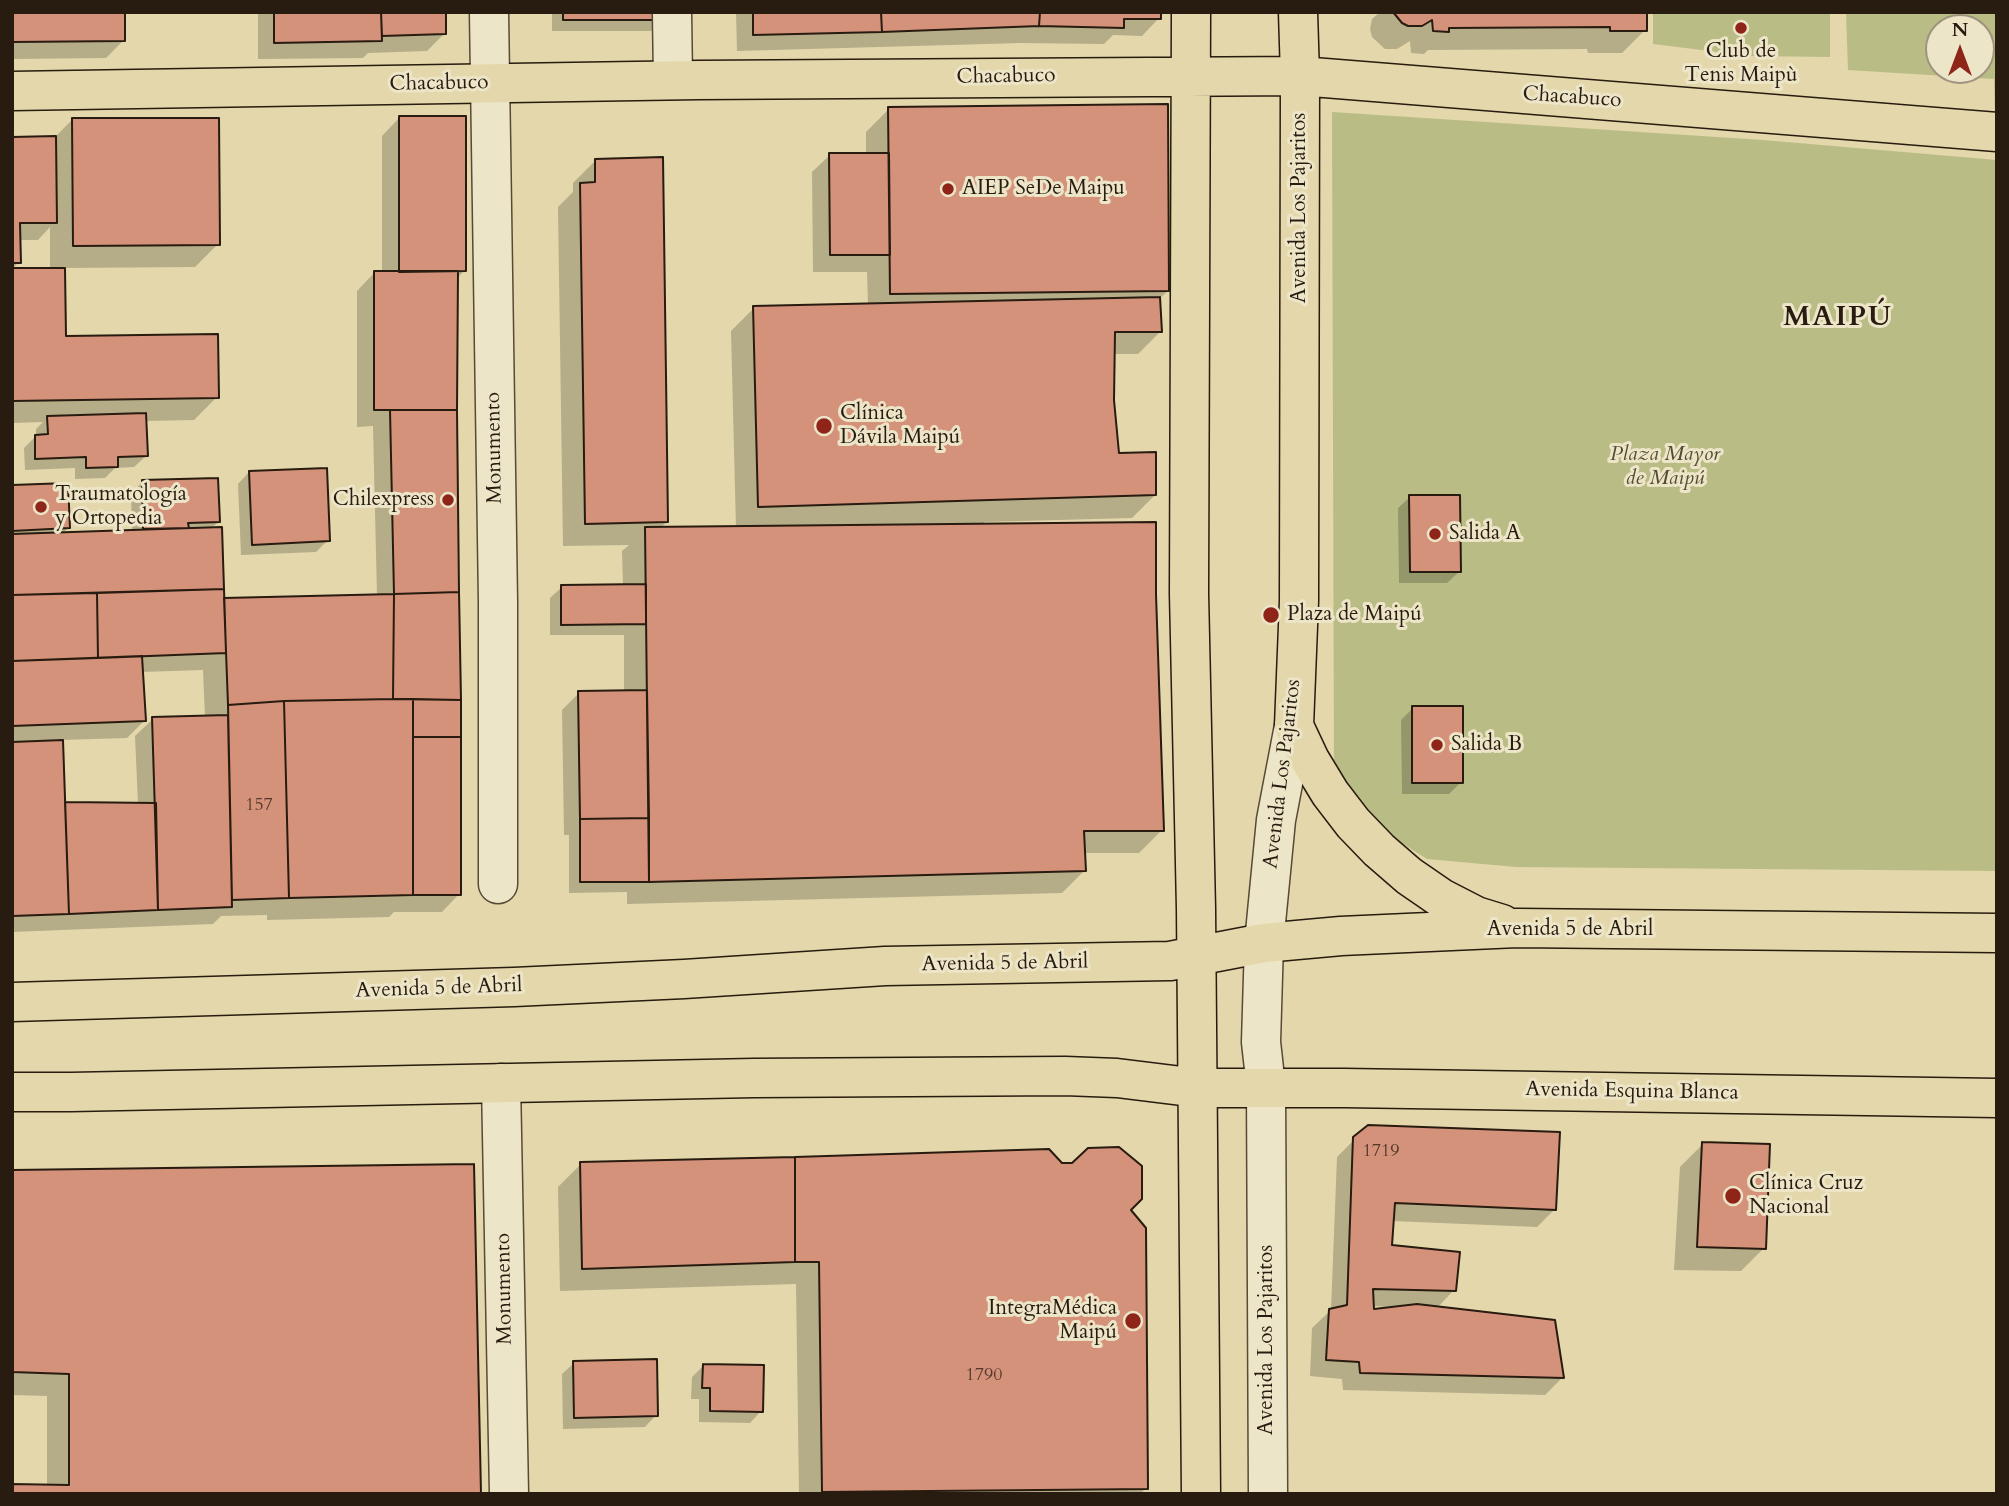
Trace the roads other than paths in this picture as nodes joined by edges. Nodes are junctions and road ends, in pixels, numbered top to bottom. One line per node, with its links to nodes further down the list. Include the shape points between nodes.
1 (489, 12): 8 (street, Monumento)
2 (672, 12): 7 (street)
3 (1191, 12): 5 (main road)
4 (1298, 12): 6 (main road, Avenida Los Pajaritos)
5 (1191, 76): 6 (main road, Chacabuco); 7 (main road, Chacabuco); 16 (main road, via 1189,593)
6 (1300, 76): 10 (main road, Chacabuco); 11 (main road, Avenida Los Pajaritos, via 1299,601)
7 (673, 80): 8 (main road, Chacabuco)
8 (490, 83): 9 (main road, Chacabuco); 12 (street, Monumento)
9 (12, 91)
10 (1997, 132)
11 (1294, 726): 13 (main road, via 1330,793 1379,850 1441,898 1476,916); 15 (street, Avenida Los Pajaritos, via 1276,820)
12 (498, 884)
13 (1517, 928): 14 (main road, Avenida 5 de Abril); 15 (main road, Avenida 5 de Abril)
14 (1997, 933)
15 (1264, 943): 16 (main road, Avenida 5 de Abril); 19 (street, Avenida Los Pajaritos, via 1261,1042)
16 (1196, 957): 17 (main road, Avenida 5 de Abril, via 885,966 514,987); 20 (main road)
17 (12, 1002)
18 (501, 1083): 20 (main road, via 1065,1076); 21 (main road); 23 (street, Monumento)
19 (1266, 1087): 20 (main road); 22 (main road, Avenida Esquina Blanca); 25 (street, Avenida Los Pajaritos)
20 (1198, 1088): 24 (main road)
21 (12, 1092)
22 (1997, 1098)
23 (509, 1494)
24 (1201, 1494)
25 (1268, 1494)

